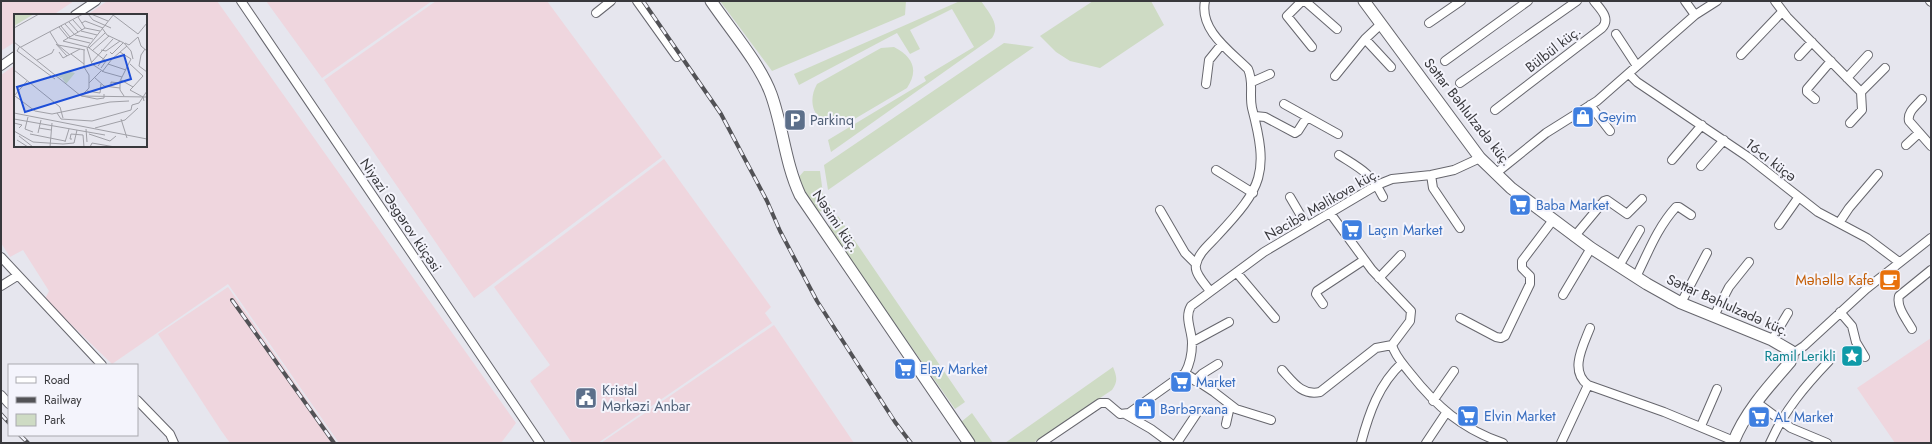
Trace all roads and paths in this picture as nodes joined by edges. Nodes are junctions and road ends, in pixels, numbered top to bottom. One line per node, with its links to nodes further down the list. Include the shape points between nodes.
1 (96, 1): 18 (street)
2 (241, 1): 144 (street, Niyazi Əsgərov küçəsi)
3 (611, 1): 17 (street)
4 (637, 1): 32 (street)
5 (711, 1): 145 (street, Nəsimi küç., via 769,89 790,168 800,195)
6 (1205, 1): 26 (street, via 1206,21)
7 (1304, 1): 22 (street); 27 (street, via 1287,16)
8 (1364, 1): 21 (street, Səttar Bəhlulzadə küç.)
9 (1461, 1): 20 (street)
10 (1528, 1): 33 (street)
11 (1578, 1): 44 (street)
12 (1595, 1): 51 (street, Bülbül küç., via 1606,17 1602,28)
13 (1685, 1): 19 (street)
14 (1717, 1): 19 (street)
15 (1775, 1): 16 (street)
16 (1782, 12): 25 (street); 28 (street)
17 (596, 13)
18 (76, 14)
19 (1695, 15): 36 (street)
20 (1429, 23)
21 (1381, 24): 24 (street); 63 (street, Səttar Bəhlulzadə küç.)
22 (1337, 29)
23 (1616, 34): 36 (street)
24 (1365, 39): 37 (street); 41 (street)
25 (1812, 42): 30 (street); 34 (street)
26 (1222, 44): 43 (street, via 1248,69); 45 (street, via 1209,60)
27 (1312, 47)
28 (1741, 55)
29 (1868, 55): 42 (street)
30 (1799, 56)
31 (14, 57): 35 (street)
32 (677, 57)
33 (1445, 61)
34 (1831, 61): 42 (street); 47 (street, via 1807,89)
35 (1, 66)
36 (1637, 66): 40 (street)
37 (1391, 67)
38 (1885, 68): 46 (street)
39 (1270, 74): 43 (street)
40 (1629, 74): 50 (street); 55 (street, 16-cı küçə)
41 (1335, 76)
42 (1847, 78): 46 (street)
43 (1252, 82): 52 (street, via 1251,97)
44 (1460, 83)
45 (1206, 84)
46 (1861, 92): 54 (street, via 1862,110)
47 (1814, 99)
48 (1922, 99): 57 (street, via 1908,116 1909,121)
49 (1284, 104): 53 (street)
50 (1590, 105): 56 (street); 67 (street, via 1546,133)
51 (1495, 110)
52 (1255, 116): 53 (street, via 1264,117 1295,133); 71 (street, via 1261,159)
53 (1307, 117): 58 (street)
54 (1850, 123)
55 (1702, 125): 59 (street, 16-cı küçə); 64 (street)
56 (1610, 131)
57 (1920, 133): 60 (street); 61 (street)
58 (1338, 134)
59 (1724, 140): 65 (street); 74 (street, 16-cı küçə)
60 (1906, 146)
61 (1931, 146)
62 (1339, 155): 70 (street, via 1366,172)
63 (1480, 158): 67 (street, Səttar Bəhlulzadə küç.); 69 (street, Nəcibə Məlikova küç., via 1454,170)
64 (1672, 160)
65 (1701, 166)
66 (1216, 170): 71 (street)
67 (1495, 174): 79 (street, Səttar Bəhlulzadə küç.)
68 (1878, 174): 80 (street, via 1849,208)
69 (1431, 175): 70 (street, Nəcibə Məlikova küç., via 1396,178); 83 (street, via 1433,188)
70 (1377, 185): 73 (street); 77 (street, Nəcibə Məlikova küç.)
71 (1253, 194): 94 (street, via 1206,248)
72 (1290, 197): 82 (street)
73 (1383, 197)
74 (1798, 198): 80 (street, 16-cı küçə, via 1822,215); 81 (street)
75 (1642, 199): 85 (street, via 1627,214 1612,202 1604,201)
76 (1160, 210): 94 (street, via 1185,253)
77 (1330, 213): 82 (street, Nəcibə Məlikova küç.); 91 (street)
78 (1691, 215): 99 (street, via 1676,207 1660,227)
79 (1553, 220): 85 (street, Səttar Bəhlulzadə küç.); 110 (street, via 1522,261 1522,268 1530,276 1530,284 1505,336 1496,337)
80 (1840, 223): 93 (street, 16-cı küçə, via 1867,238)
81 (1779, 224)
82 (1307, 226): 97 (street, Nəcibə Məlikova küç., via 1264,252)
83 (1460, 228)
84 (1640, 230): 95 (street)
85 (1574, 237): 87 (street, Səttar Bəhlulzadə küç.)
86 (1931, 238): 93 (street)
87 (1590, 248): 95 (street, Səttar Bəhlulzadə küç.); 103 (street)
88 (1707, 253): 104 (street)
89 (1401, 255): 100 (street)
90 (1, 257): 98 (street)
91 (1364, 260): 100 (street); 105 (street, via 1317,291 1316,294)
92 (1749, 262): 108 (street, via 1729,287)
93 (1899, 262): 106 (street)
94 (1196, 264): 102 (street, via 1197,272)
95 (1619, 266): 99 (street, Səttar Bəhlulzadə küç.)
96 (1931, 270): 113 (street, via 1899,296 1898,301)
97 (1237, 273): 102 (street, Nəcibə Məlikova küç.); 109 (street)
98 (17, 276): 101 (street); 121 (street)
99 (1636, 277): 104 (street, Səttar Bəhlulzadə küç.)
100 (1379, 278): 116 (street, via 1408,306 1412,315)
101 (1, 286)
102 (1210, 291): 115 (street, Nəcibə Məlikova küç., via 1189,310)
103 (1563, 295)
104 (1681, 302): 108 (street, Səttar Bəhlulzadə küç.)
105 (1323, 304)
106 (1840, 312): 117 (street); 118 (street, via 1852,326 1856,342)
107 (1788, 313): 114 (street)
108 (1714, 316): 114 (street, Səttar Bəhlulzadə küç.)
109 (1274, 318)
110 (1460, 318)
111 (1229, 322): 115 (street)
112 (1590, 328): 127 (street, via 1578,366 1581,378)
113 (1912, 330)
114 (1772, 340): 117 (street, Səttar Bəhlulzadə küç., via 1786,347)
115 (1192, 342): 125 (street)
116 (1392, 345): 120 (street); 123 (street, via 1376,348 1320,392 1313,394 1301,390)
117 (1792, 354): 132 (street, via 1790,362)
118 (1865, 357)
119 (1829, 361): 139 (street, via 1803,389)
120 (1402, 363): 131 (street); 149 (street, via 1378,394 1370,412)
121 (101, 364)
122 (1218, 364): 126 (street)
123 (1282, 370)
124 (1454, 371): 131 (street)
125 (1185, 373): 126 (street); 137 (street)
126 (1195, 381): 134 (street, via 1214,392)
127 (1588, 385): 141 (street); 152 (street)
128 (1717, 389): 141 (street)
129 (1, 395): 133 (street)
130 (138, 401): 143 (street, via 170,434)
131 (1433, 401): 136 (street)
132 (1756, 402): 139 (street); 142 (street)
133 (8, 403)
134 (1230, 406): 138 (street, via 1249,415); 140 (street)
135 (1197, 413): 148 (street)
136 (1446, 413): 150 (street); 151 (street, via 1481,434)
137 (1125, 414): 146 (street, via 1116,412 1107,403 1100,403); 147 (street)
138 (1271, 420)
139 (1780, 421): 153 (street); 154 (street, via 1800,433)
140 (1226, 424)
141 (1701, 426): 142 (street)
142 (1734, 442)
143 (174, 443)
144 (540, 443)
145 (969, 443)
146 (1042, 443)
147 (1170, 443)
148 (1177, 443)
149 (1362, 443)
150 (1426, 443)
151 (1503, 443)
152 (1561, 443)
153 (1770, 443)
154 (1827, 443)

